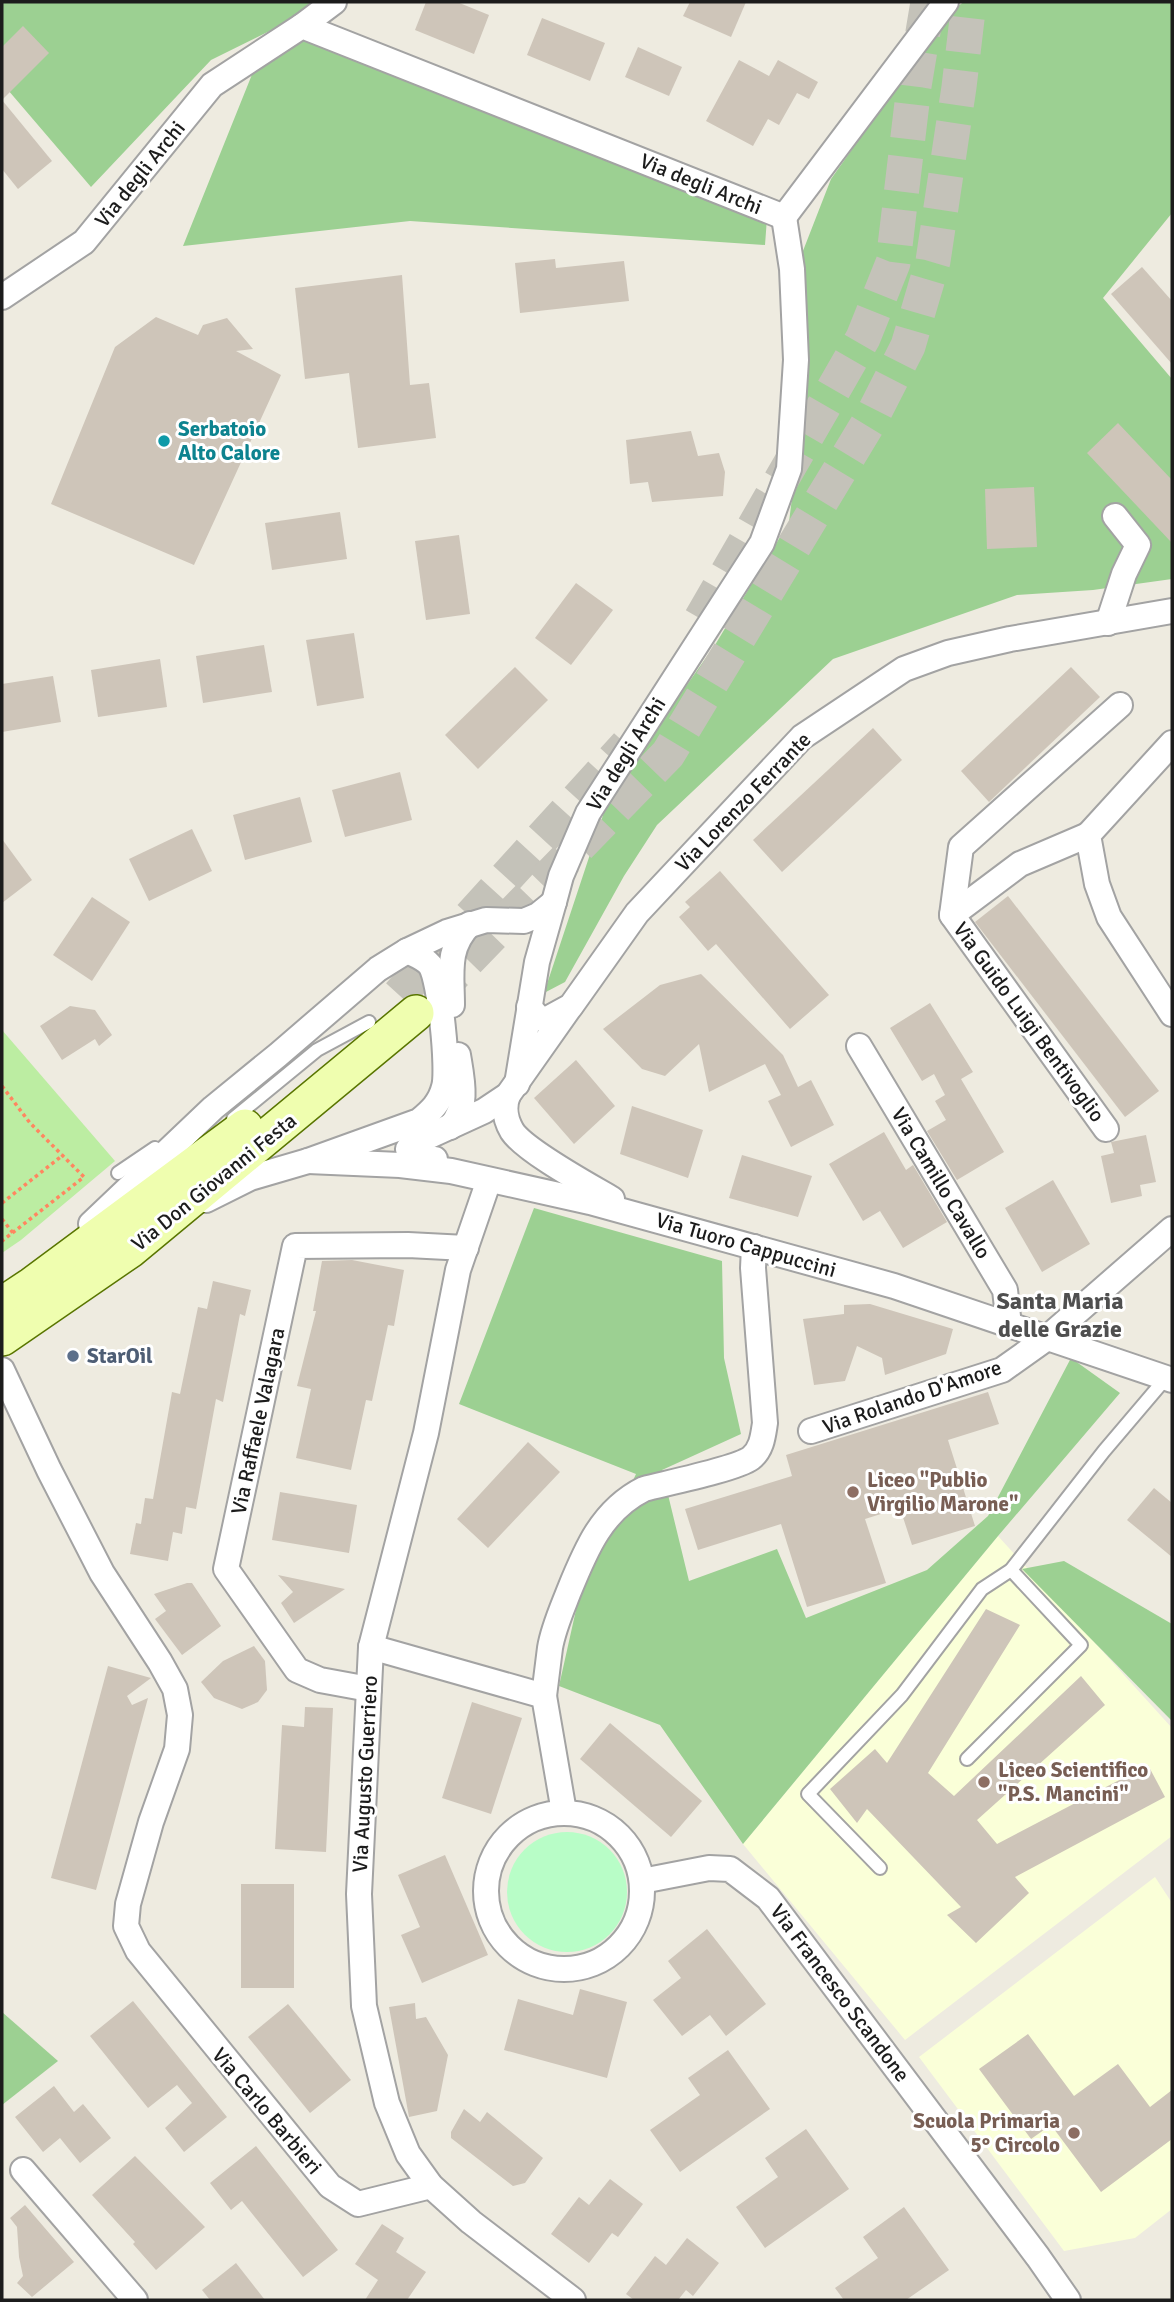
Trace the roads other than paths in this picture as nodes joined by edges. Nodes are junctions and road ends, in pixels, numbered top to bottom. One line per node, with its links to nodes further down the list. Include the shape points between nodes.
1 (334, 2): 3 (street)
2 (946, 2): 4 (street)
3 (302, 26): 4 (street, Via degli Archi); 5 (street, Via degli Archi, via 212,85 84,242)
4 (784, 217): 14 (street, Via degli Archi, via 792,269 796,360 789,469 762,543 588,813)
5 (2, 297)
6 (1115, 516): 9 (street, via 1138,545)
7 (1172, 611): 8 (street, Via Lorenzo Ferrante)
8 (1145, 617): 9 (street, Via Lorenzo Ferrante); 10 (street)
9 (1108, 623): 20 (street, Via Lorenzo Ferrante, via 1010,639 904,668 802,737 637,913)
10 (1172, 626)
11 (1120, 705): 15 (street, Via Guido Luigi Bentivoglio, via 961,847)
12 (1172, 743): 13 (street)
13 (1088, 835): 15 (street, Via Guido Luigi Bentivoglio, via 1020,864); 22 (street, via 1109,917)
14 (554, 902): 16 (street, via 524,921); 19 (street, Via degli Archi)
15 (951, 915): 27 (street, Via Guido Luigi Bentivoglio)
16 (508, 921): 17 (street); 19 (street, via 526,934)
17 (470, 924): 18 (street); 26 (street, via 454,944 452,960 453,1017 463,1095 459,1116)
18 (407, 951): 28 (street, via 426,961 435,975 444,1050 445,1085 440,1097 419,1121); 30 (street, via 378,969 156,1160)
19 (537, 962): 21 (street, Via degli Archi)
20 (571, 1006): 21 (street, via 542,1019); 25 (street, Via Lorenzo Ferrante)
21 (529, 1007): 25 (street, Via degli Archi)
22 (1172, 1014)
23 (369, 1022): 30 (lane, via 317,1050 170,1170); 32 (main road, Via Don Giovanni Festa, via 408,1004); 37 (main road, Via Don Giovanni Festa, via 280,1101)
24 (859, 1046): 39 (street, Via Camillo Cavallo, via 1005,1290)
25 (513, 1089): 26 (street, via 484,1111); 33 (street, Via degli Archi, via 505,1114 516,1137)
26 (450, 1127): 29 (street, via 408,1149 410,1155 435,1159)
27 (1106, 1129)
28 (308, 1161): 29 (street, Via Tuoro Cappuccini); 32 (street, via 250,1178)
29 (451, 1171): 31 (street, Via Tuoro Cappuccini)
30 (129, 1176): 37 (street, via 92,1223)
31 (489, 1180): 33 (street, Via Tuoro Cappuccini); 36 (street, Via Augusto Guerriero)
32 (179, 1212): 40 (main road, Via Don Giovanni Festa)
33 (639, 1215): 35 (street, Via Tuoro Cappuccini)
34 (1172, 1229): 41 (street, Via Rolando D'Amore)
35 (754, 1247): 39 (street, Via Tuoro Cappuccini, via 894,1286); 48 (street, via 765,1423 758,1450 741,1462 645,1489 612,1511 584,1553 565,1600 551,1645)
36 (466, 1248): 46 (street, Via Augusto Guerriero); 47 (street, Via Raffaele Valagara, via 295,1246 292,1259 226,1569 297,1670 320,1680)
37 (32, 1285): 38 (main road, Via Don Giovanni Festa)
38 (2, 1305)
39 (1009, 1325): 41 (street, Via Tuoro Cappuccini)
40 (2, 1338)
41 (1047, 1338): 43 (street, Via Tuoro Cappuccini); 44 (street, Via Rolando D'Amore, via 1002,1370)
42 (2, 1370): 54 (street, Via Carlo Barbieri, via 102,1573 175,1689 180,1715 177,1749 128,1904 126,1926 138,1951 330,2186 358,2204)
43 (1169, 1379): 45 (lane, via 1104,1451)
44 (811, 1431)
45 (1011, 1570): 49 (lane, via 1080,1645); 51 (lane, via 982,1589 902,1695 808,1794)
46 (372, 1647): 47 (street, Via Augusto Guerriero); 48 (street)
47 (369, 1689): 54 (street, Via Augusto Guerriero, via 359,1894 364,2006 387,2103 408,2154)
48 (544, 1696): 50 (street)
49 (967, 1759)
50 (564, 1812): 52 (street, via 586,1815 624,1840); 52 (street, via 537,1817 514,1831 496,1851 487,1877 487,1904 496,1929 512,1951 536,1964 562,1970 601,1960 631,1933 641,1908)
51 (880, 1868)
52 (642, 1881): 57 (street, Via Francesco Scandone, via 709,1868 730,1869 768,1898)
53 (23, 2170): 55 (street)
54 (430, 2186): 56 (street, Via Augusto Guerriero)
55 (135, 2300)
56 (573, 2300)
57 (1068, 2300)

